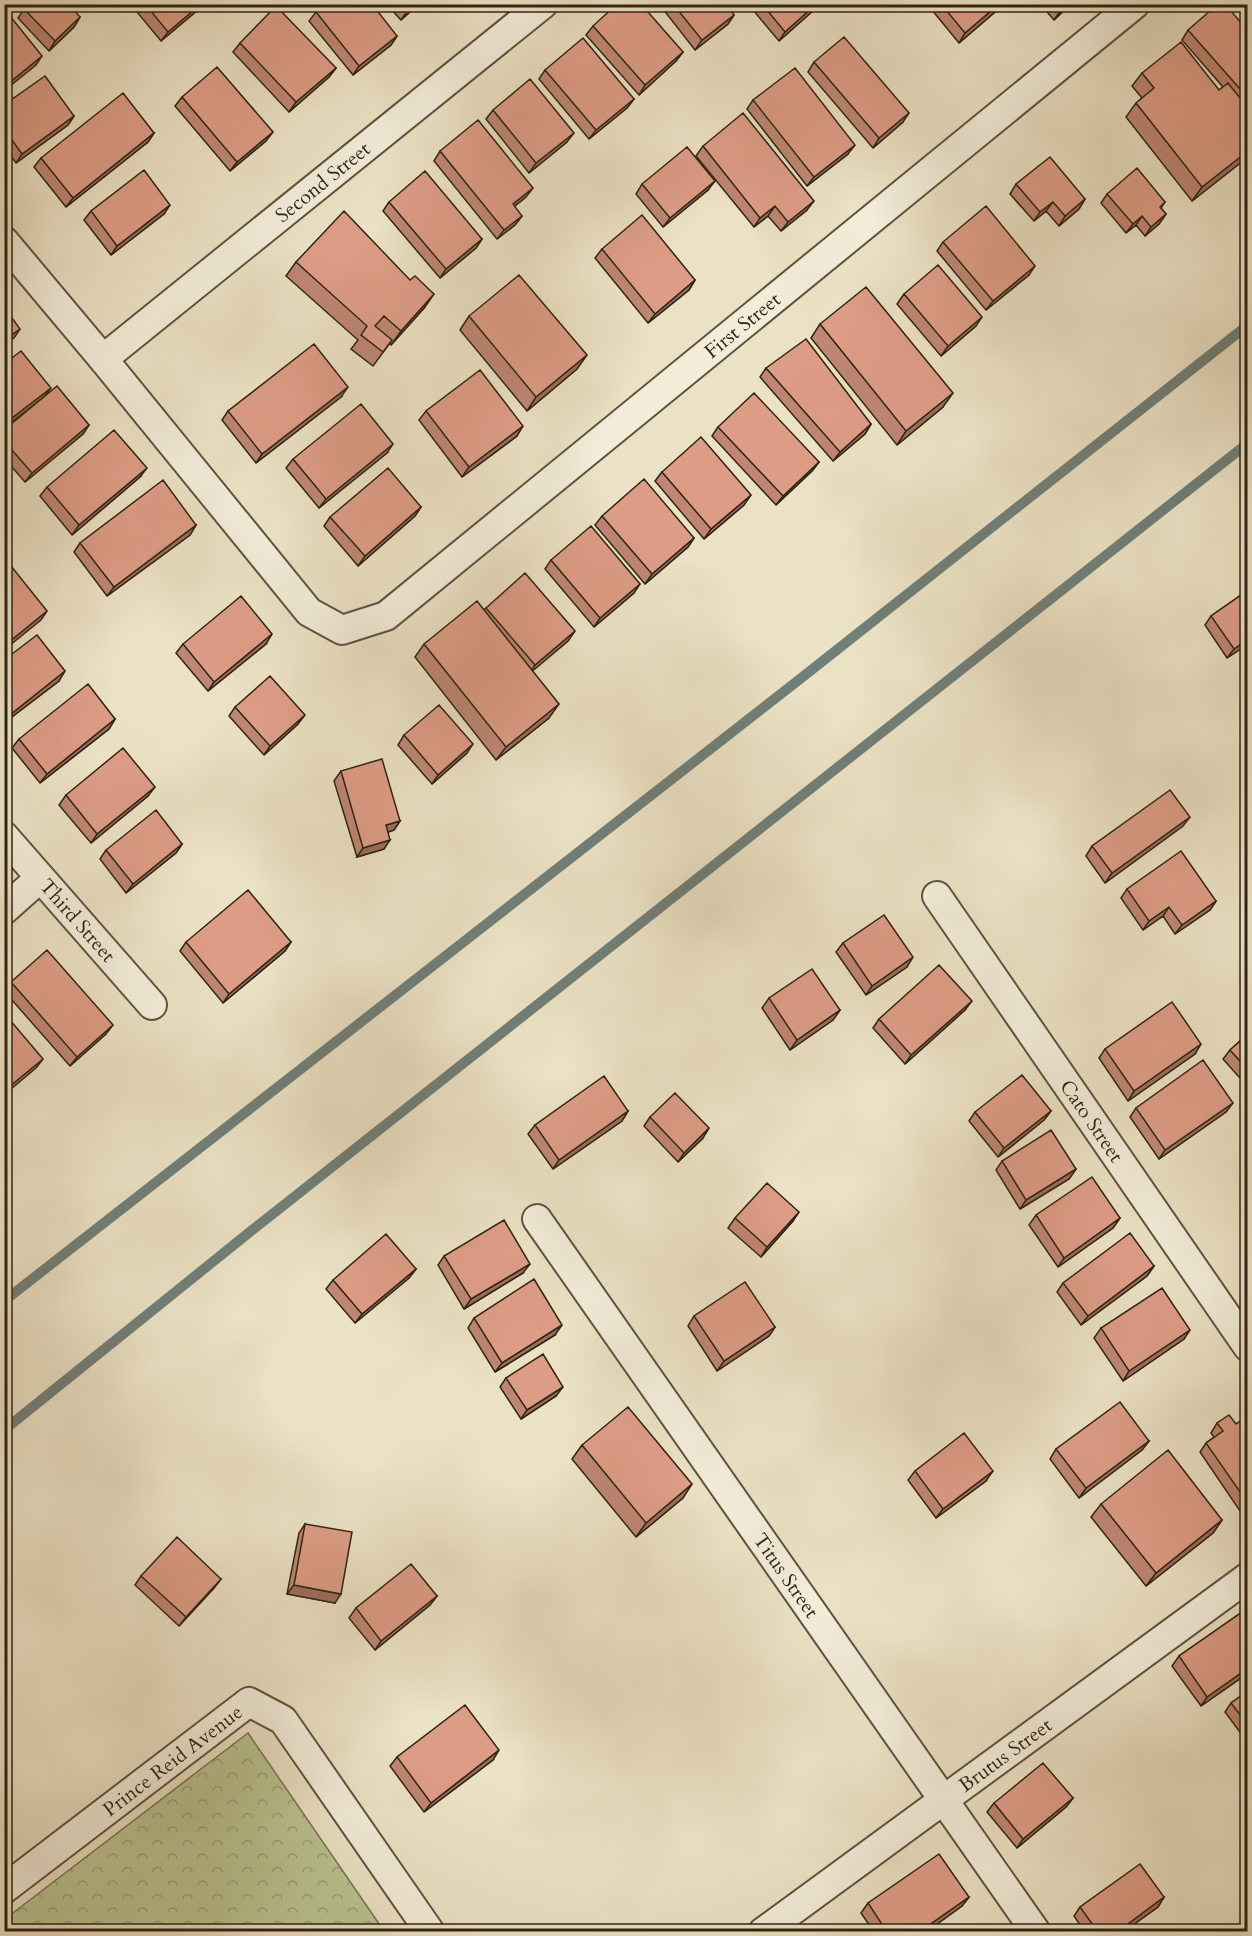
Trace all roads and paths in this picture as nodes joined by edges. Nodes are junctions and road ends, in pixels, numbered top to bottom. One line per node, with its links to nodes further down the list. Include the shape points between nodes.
1 (543, 4): 4 (street, Second Street)
2 (1135, 4): 4 (street, First Street, via 386,616 342,630 309,612)
3 (4, 241): 4 (street)
4 (103, 359)
5 (4, 836): 6 (street, Third Street)
6 (40, 878): 8 (street); 9 (street, Third Street)
7 (937, 896): 11 (street, Cato Street)
8 (4, 910)
9 (152, 1005)
10 (537, 1219): 13 (street, Titus Street)
11 (1248, 1347)
12 (1248, 1577): 13 (street, Brutus Street)
13 (945, 1800): 16 (street, Brutus Street); 17 (street, Titus Street)
14 (4, 1889): 15 (street, Prince Reid Avenue, via 249,1702 283,1720)
15 (430, 1932)
16 (763, 1932)
17 (1036, 1932)

